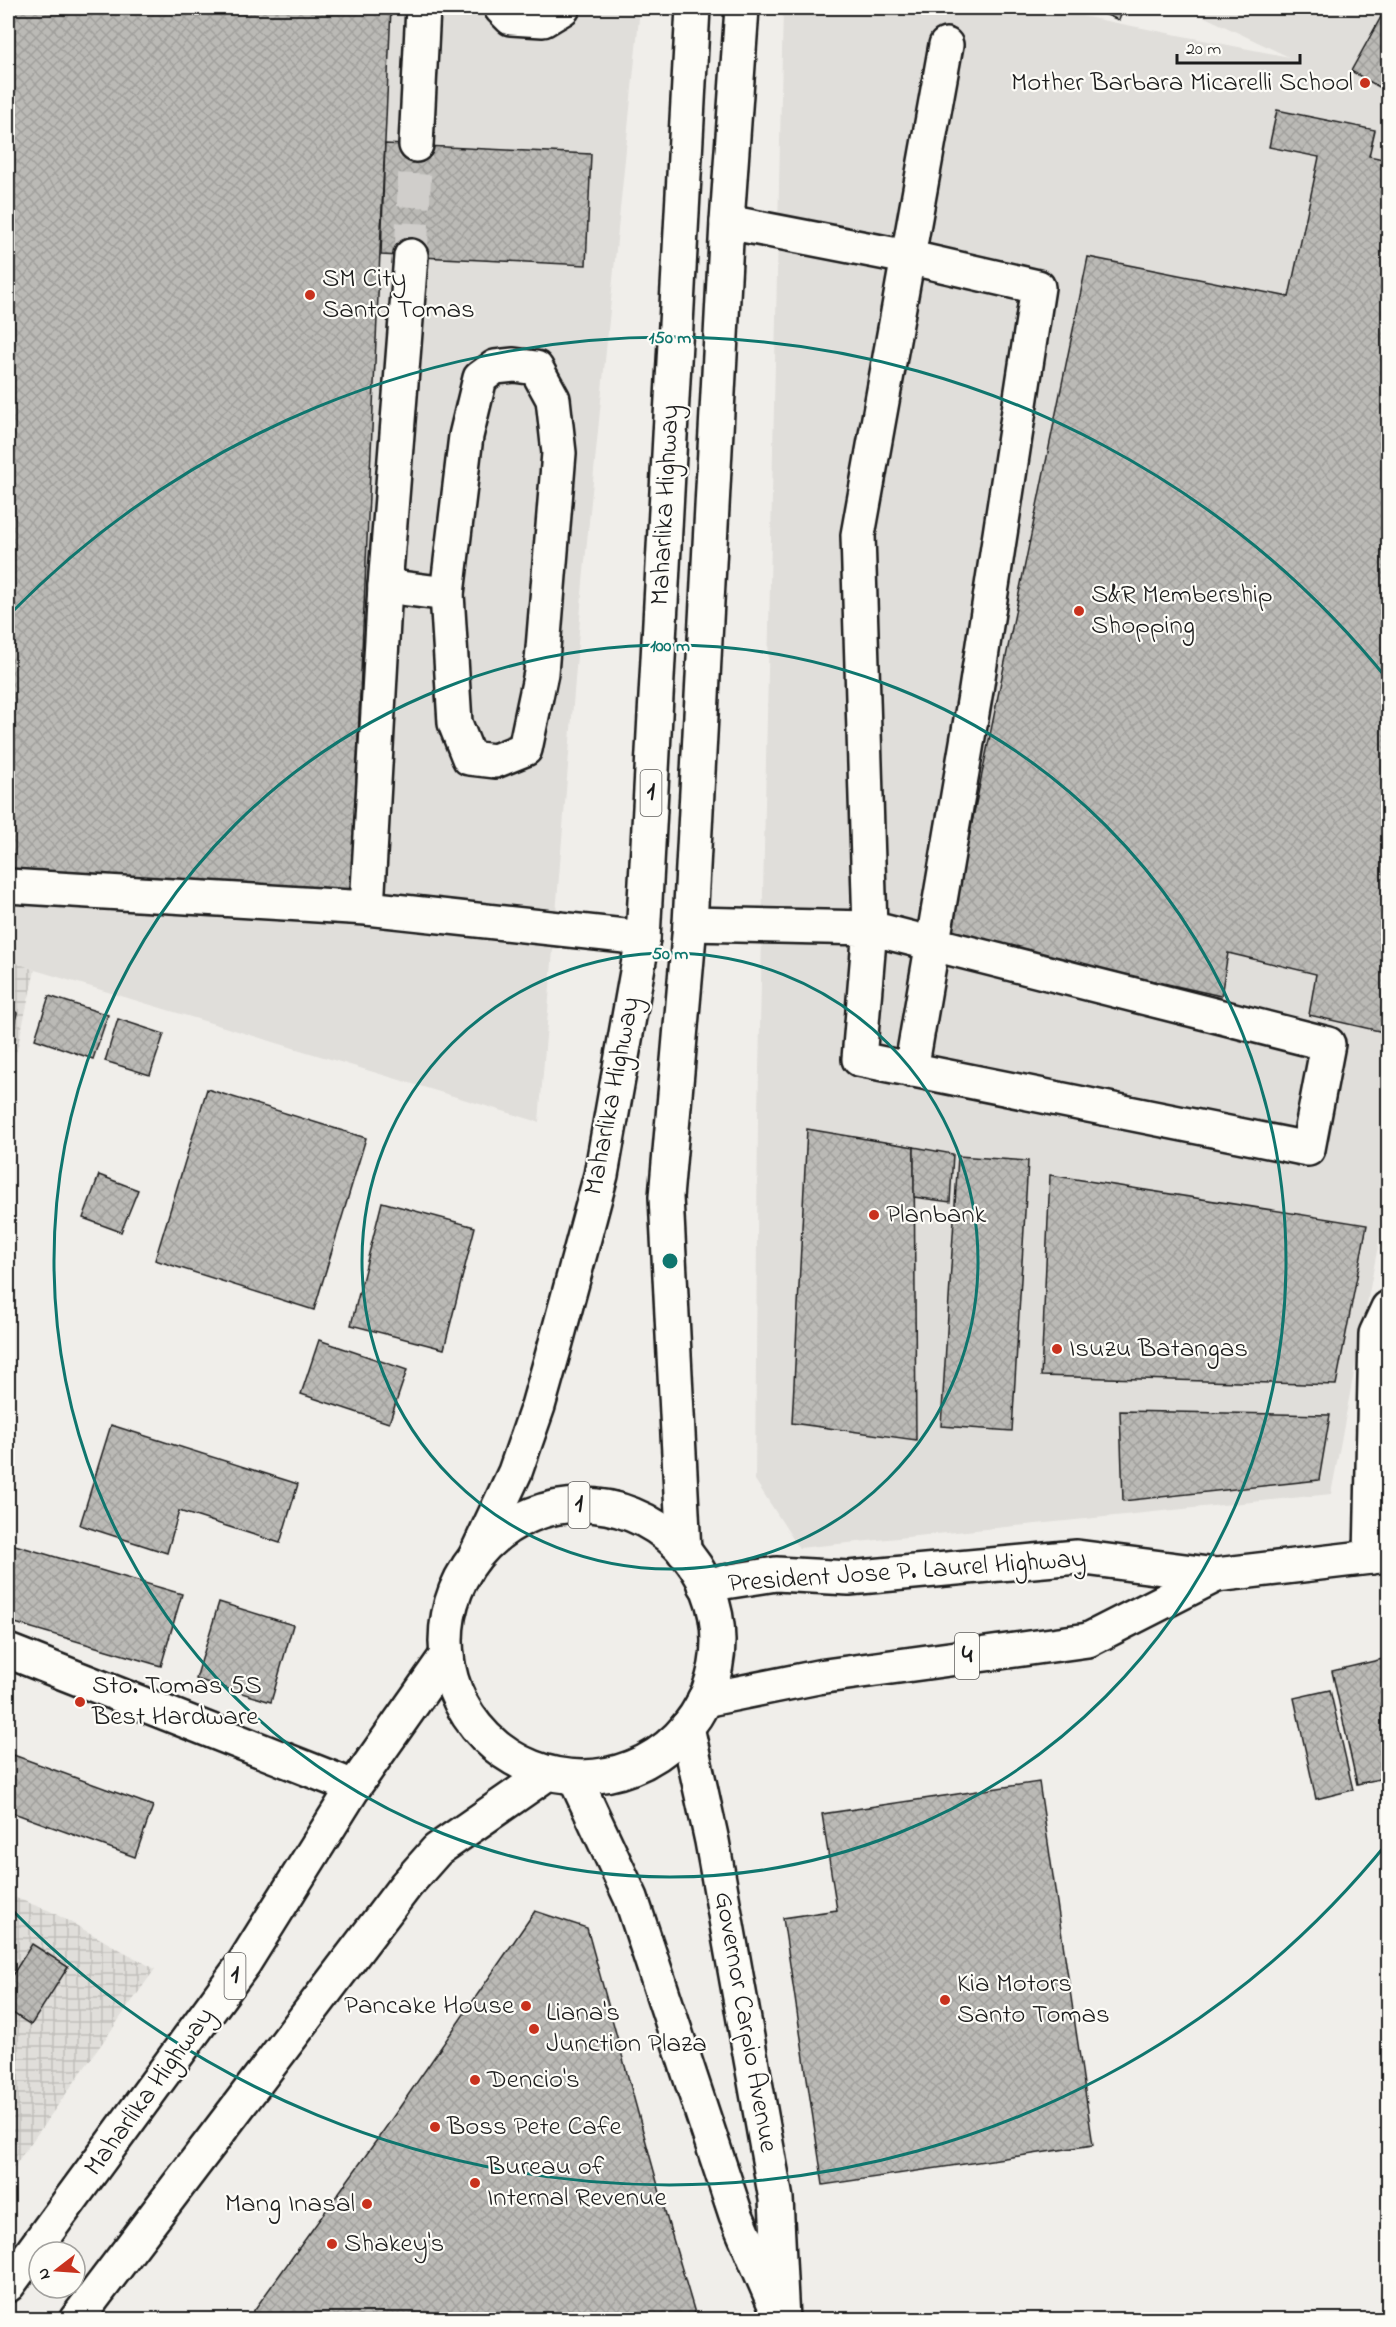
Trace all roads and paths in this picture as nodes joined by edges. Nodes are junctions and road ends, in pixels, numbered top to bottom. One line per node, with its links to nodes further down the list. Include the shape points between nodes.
1 (423, 8): 7 (main road)
2 (501, 8): 3 (main road, via 511,18 543,20)
3 (563, 8)
4 (693, 8): 17 (main road, Maharlika Highway / 1)
5 (742, 8): 8 (main road, Maharlika Highway / 1)
6 (946, 45): 10 (main road)
7 (416, 145)
8 (727, 222): 10 (main road); 15 (main road, Maharlika Highway / 1)
9 (411, 256): 11 (main road)
10 (907, 257): 16 (main road, via 858,535); 18 (main road, via 1038,287)
11 (385, 586): 12 (main road); 14 (main road)
12 (447, 594): 12 (main road, via 455,723 469,758 495,761 525,749 541,673 559,453 553,399 536,368 495,367 480,378 466,436)
13 (8, 886): 14 (main road)
14 (367, 908): 17 (main road)
15 (690, 924): 16 (main road); 21 (main road, Maharlika Highway / 1, via 666,1197)
16 (870, 928): 18 (main road); 19 (main road, via 859,1059)
17 (643, 938): 22 (main road, Maharlika Highway / 1, via 601,1175 555,1346 515,1472)
18 (933, 944): 19 (main road); 19 (main road, via 1328,1044 1308,1149)
19 (911, 1070)
20 (1389, 1308): 23 (main road, via 1376,1334)
21 (684, 1552): 22 (main road, 1, via 640,1518 610,1508 567,1505 506,1527); 25 (main road, 1)
22 (477, 1554): 27 (main road, 1, via 453,1598)
23 (1380, 1556): 24 (main road, President Jose P. Laurel Highway / 4)
24 (1216, 1575): 25 (main road, President Jose P. Laurel Highway / 4, via 1077,1557 849,1578 776,1574); 28 (main road, President Jose P. Laurel Highway / 4, via 1088,1640 818,1677)
25 (705, 1585): 28 (main road, 1, via 714,1611 717,1643 715,1667)
26 (8, 1651): 31 (main road)
27 (447, 1655): 30 (main road, 1, via 458,1696 480,1731 514,1759); 31 (main road, Maharlika Highway / 1)
28 (704, 1700): 29 (main road, 1)
29 (687, 1727): 30 (main road, 1, via 656,1756 634,1767 607,1776); 34 (main road, Governor Carpio Avenue, via 712,1841 776,2199)
30 (562, 1775): 33 (main road, via 437,1850 406,1885); 34 (main road, Governor Carpio Avenue, via 631,1898 736,2216)
31 (354, 1788): 32 (main road, Maharlika Highway / 1, via 244,1963)
32 (8, 2285)
33 (76, 2319)
34 (782, 2319)

